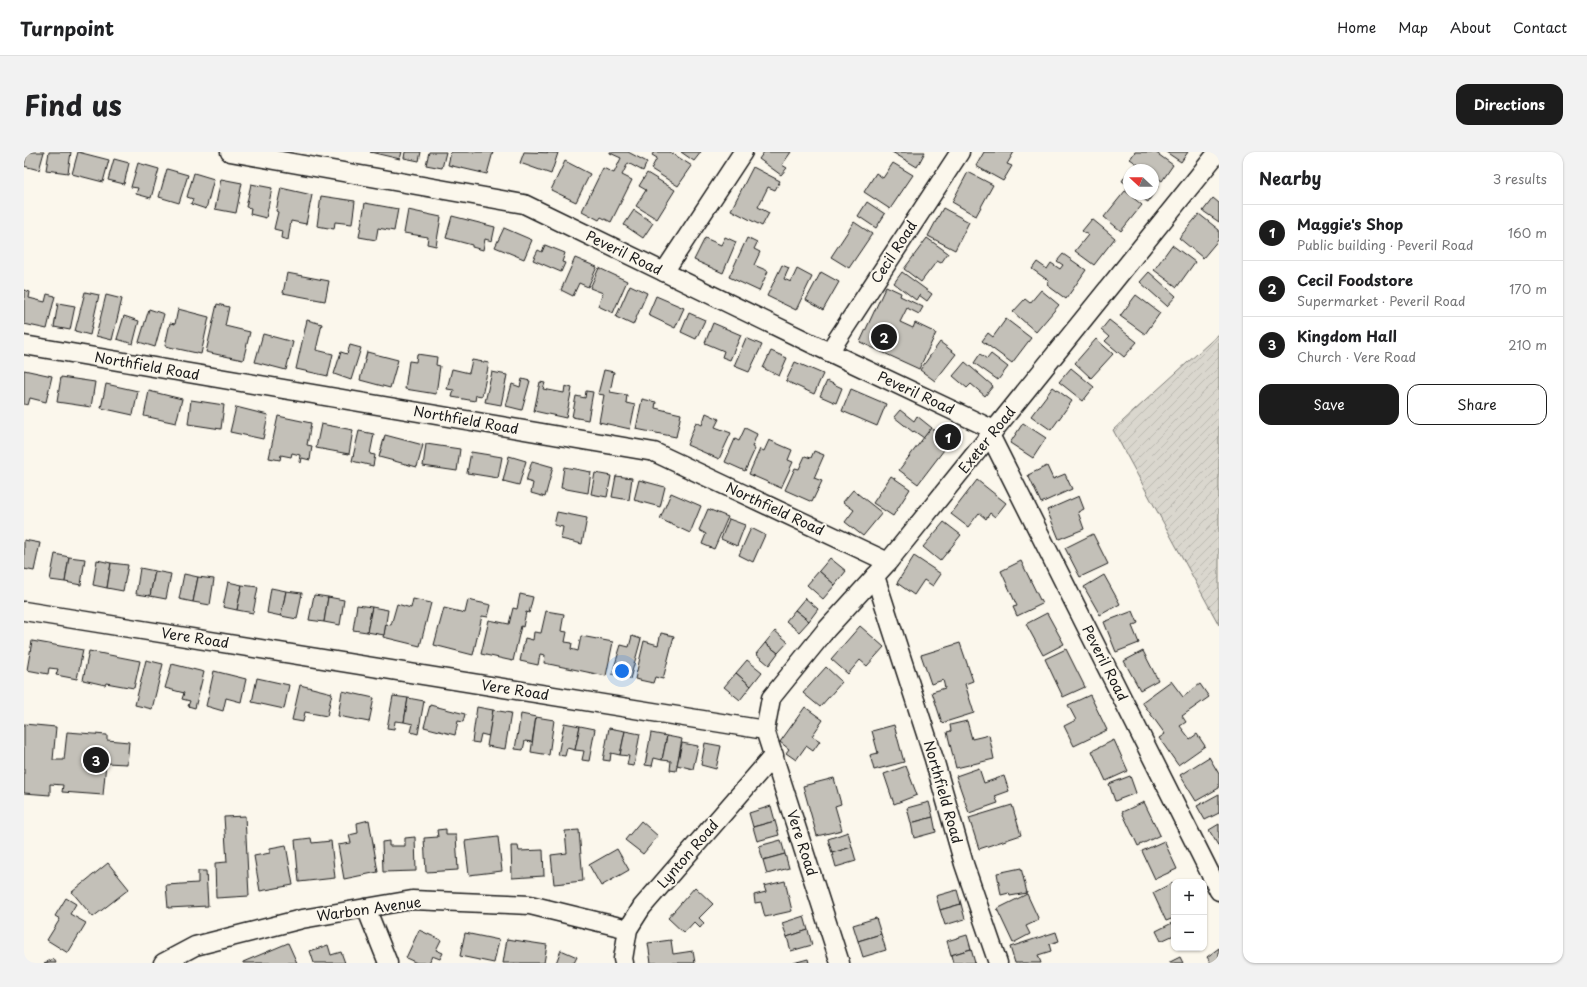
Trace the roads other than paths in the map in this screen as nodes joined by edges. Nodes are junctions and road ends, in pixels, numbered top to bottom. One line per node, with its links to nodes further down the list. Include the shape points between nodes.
1 (230, 152): 5 (street, Peveril Road, via 524,204)
2 (743, 152): 5 (street)
3 (960, 152): 7 (street, Cecil Road)
4 (1218, 152): 8 (street, Exeter Road)
5 (664, 272): 7 (street, Peveril Road)
6 (24, 345): 9 (street, Northfield Road, via 654,452)
7 (829, 352): 8 (street, Peveril Road)
8 (992, 432): 9 (street, Exeter Road); 14 (street, Peveril Road)
9 (888, 562): 10 (street, Exeter Road)
10 (875, 576): 12 (street, Exeter Road, via 826,630 771,698); 21 (street, Northfield Road, via 934,759 964,864)
11 (24, 611): 12 (street, Vere Road)
12 (765, 730): 13 (street, Vere Road)
13 (774, 755): 16 (street, Lynton Road, via 642,907); 20 (street, Vere Road)
14 (1219, 891)
15 (366, 908): 16 (street, Warbon Avenue, via 412,900 530,905); 17 (street, Warbon Avenue, via 302,919 195,946); 18 (street)
16 (628, 929): 19 (street, Lynton Road)
17 (163, 963)
18 (388, 963)
19 (624, 963)
20 (840, 963)
21 (998, 963)

